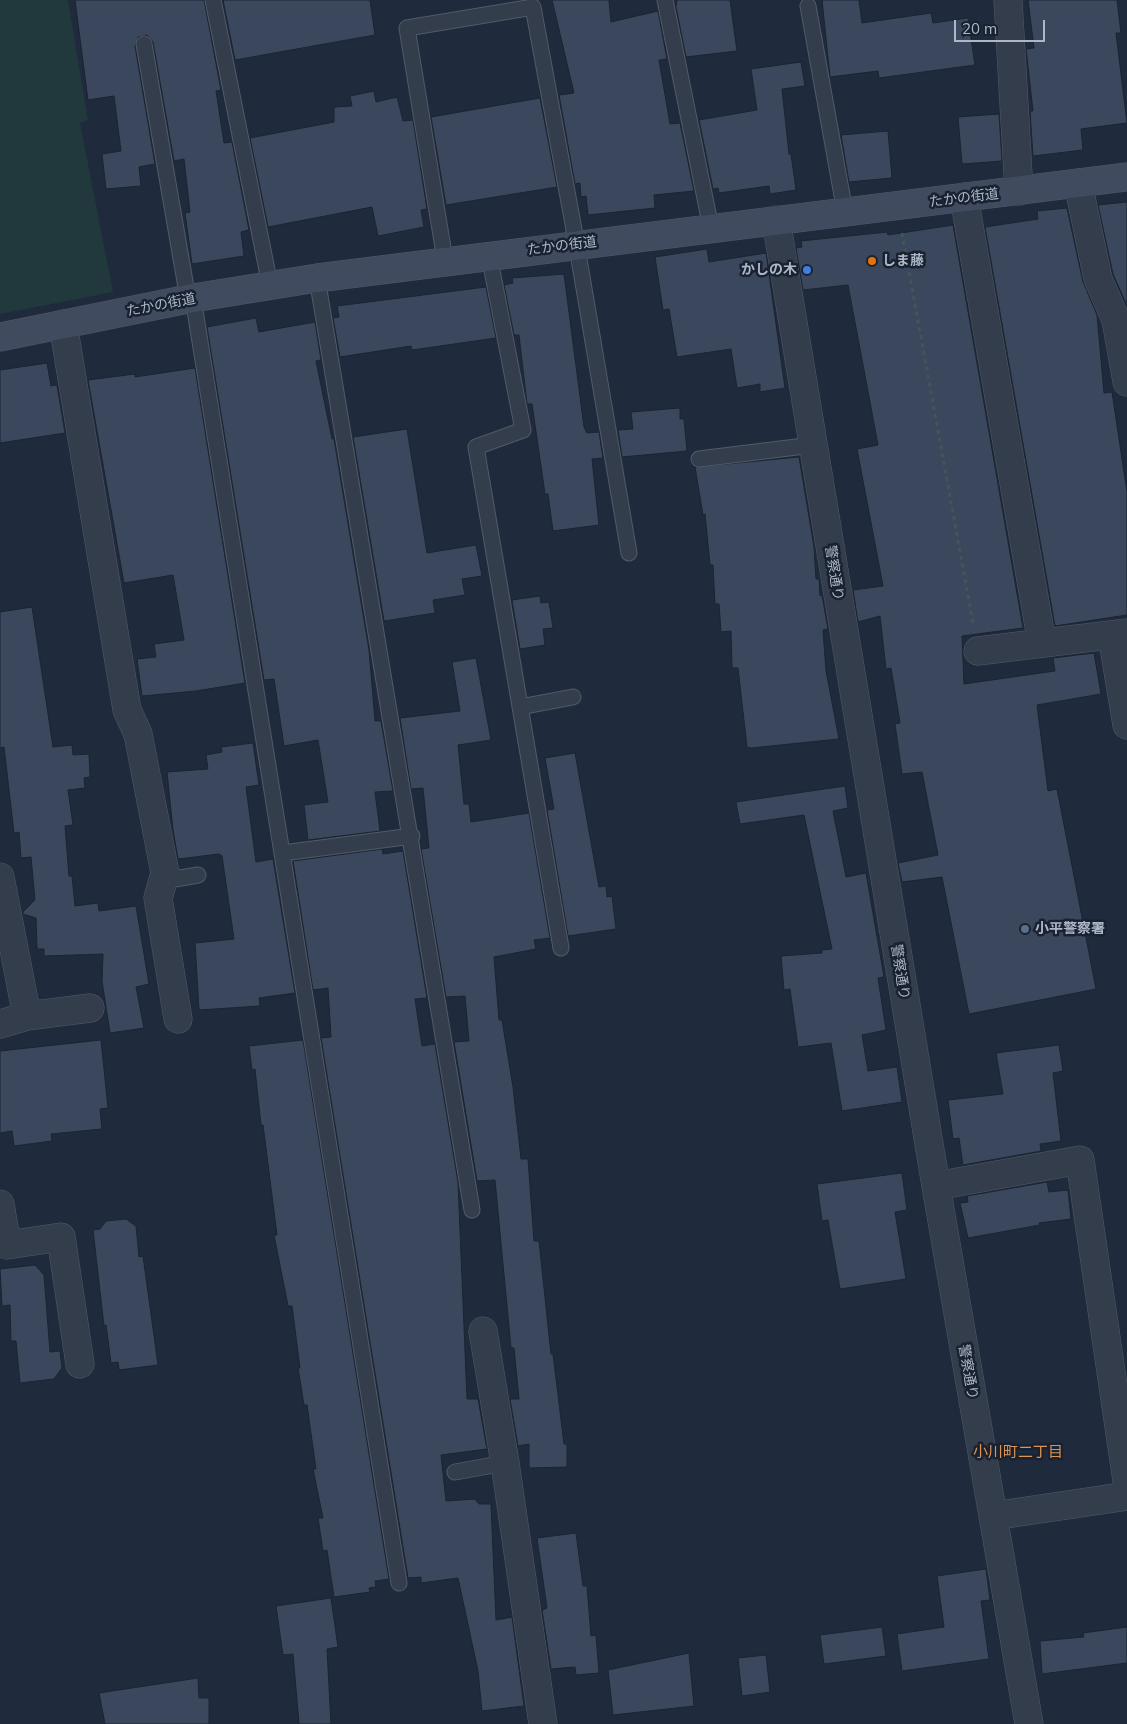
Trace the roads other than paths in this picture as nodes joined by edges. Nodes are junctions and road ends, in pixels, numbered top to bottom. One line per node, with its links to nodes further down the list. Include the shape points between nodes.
1 (213, 0): 17 (lane)
2 (666, 0): 12 (lane)
3 (1008, 0): 8 (street)
4 (808, 6): 10 (lane)
5 (144, 44): 18 (lane)
6 (1127, 176): 7 (street, たかの街道)
7 (1078, 183): 8 (street, たかの街道); 21 (street, via 1098,279 1116,320)
8 (1019, 191): 9 (street, たかの街道)
9 (964, 197): 10 (street, たかの街道); 26 (street)
10 (845, 212): 11 (street, たかの街道)
11 (776, 220): 12 (street, たかの街道); 22 (street, 警察通り)
12 (711, 228): 13 (street, たかの街道)
13 (576, 245): 14 (street, たかの街道); 15 (lane, via 533,7 407,28); 24 (lane)
14 (489, 255): 15 (street, たかの街道); 29 (lane, via 523,430 476,447)
15 (445, 260): 16 (street, たかの街道)
16 (317, 278): 17 (street, たかの街道); 31 (lane)
17 (270, 285): 18 (street, たかの街道)
18 (191, 299): 19 (street, たかの街道); 32 (lane)
19 (63, 324): 20 (street, たかの街道); 35 (street, via 127,710 138,734 165,873)
20 (0, 337)
21 (1127, 382)
22 (813, 445): 23 (lane); 41 (street, 警察通り)
23 (699, 460)
24 (629, 553)
25 (1119, 634): 26 (street); 30 (street)
26 (1042, 643): 27 (street)
27 (978, 651)
28 (573, 697): 29 (lane)
29 (520, 707): 36 (lane)
30 (1127, 725)
31 (412, 836): 32 (lane); 43 (lane)
32 (283, 853): 51 (lane)
33 (198, 875): 35 (lane)
34 (0, 877): 38 (street)
35 (163, 881): 39 (street, via 158,898)
36 (561, 948)
37 (90, 1008): 38 (street)
38 (27, 1016): 40 (street)
39 (178, 1018)
40 (0, 1024)
41 (936, 1186): 48 (street, via 1080,1160); 50 (street, 警察通り)
42 (0, 1204): 45 (street, via 6,1245 61,1237)
43 (472, 1210)
44 (483, 1332): 46 (street)
45 (80, 1364)
46 (505, 1463): 47 (lane); 52 (street)
47 (455, 1472)
48 (1127, 1481)
49 (1127, 1496): 50 (street)
50 (992, 1516): 53 (street, 警察通り)
51 (399, 1583)
52 (543, 1724)
53 (1029, 1724)

